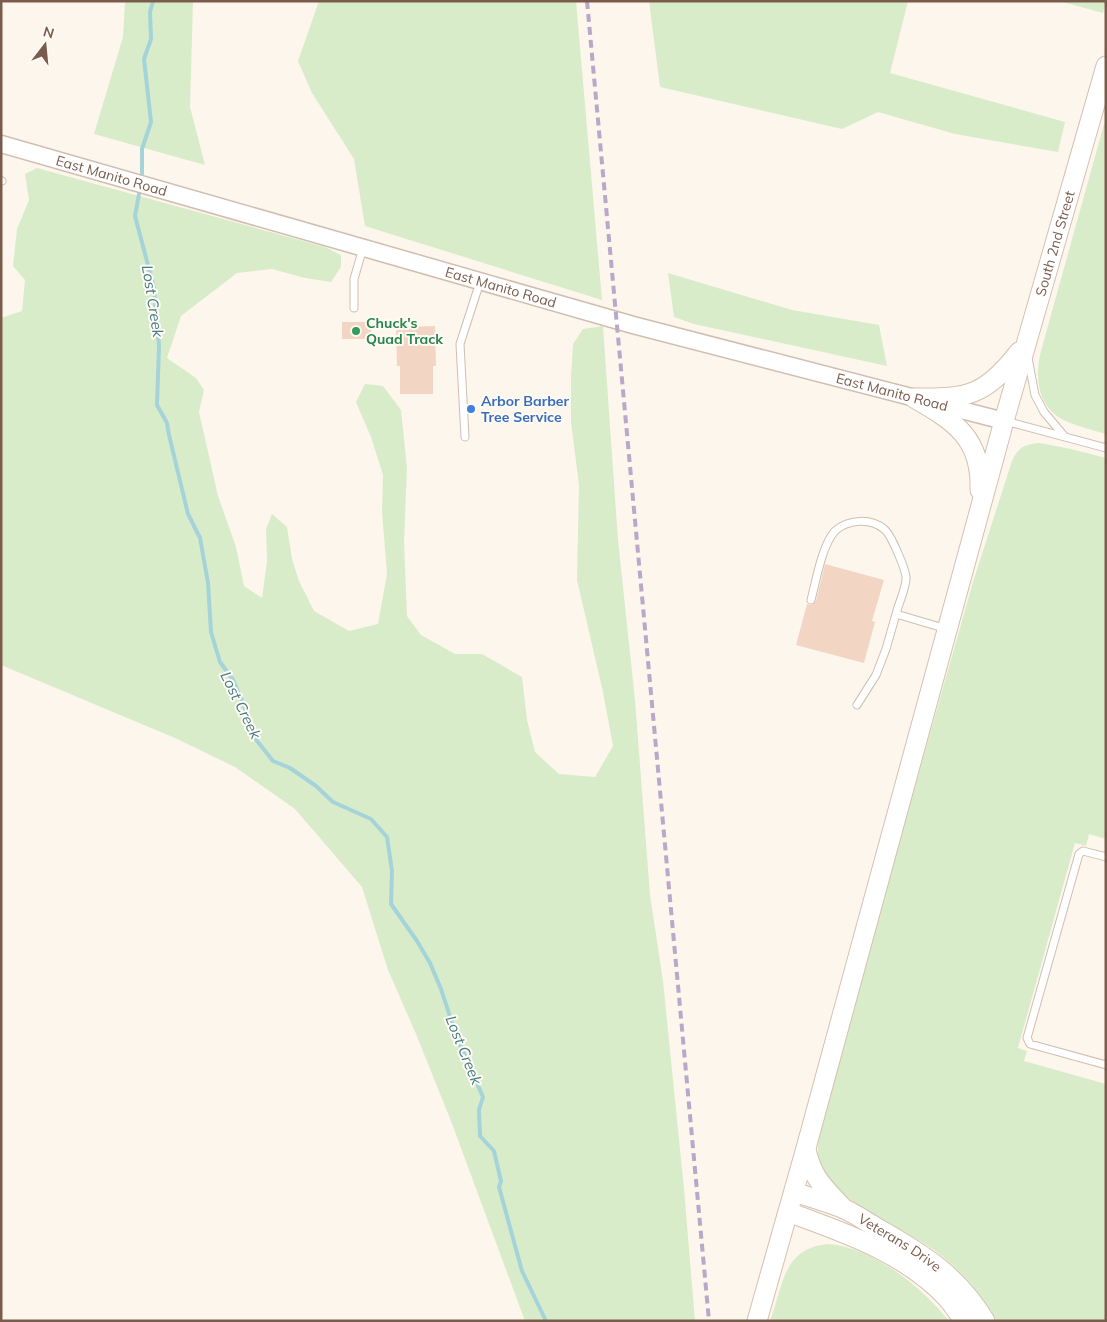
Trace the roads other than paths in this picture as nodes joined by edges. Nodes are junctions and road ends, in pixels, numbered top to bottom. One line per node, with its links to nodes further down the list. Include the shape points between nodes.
1 (1106, 66): 6 (main road, South 2nd Street)
2 (1, 144): 3 (street, East Manito Road)
3 (363, 248): 4 (street, East Manito Road); 5 (lane, via 354,279)
4 (480, 282): 7 (street, East Manito Road, via 633,326); 9 (lane, via 460,344)
5 (354, 308)
6 (1026, 343): 7 (main road, via 998,377 978,391 949,398); 8 (main road, South 2nd Street); 10 (lane, via 1035,395 1044,412)
7 (914, 398): 8 (street, East Manito Road); 12 (main road, via 956,425 971,445 981,476)
8 (1004, 421): 10 (lane); 12 (main road, South 2nd Street)
9 (465, 437)
10 (1065, 437): 11 (lane)
11 (1106, 448)
12 (980, 512): 15 (main road)
13 (811, 600): 14 (lane, via 824,552 835,531 852,521 872,522 886,529 906,579)
14 (896, 614): 15 (lane); 16 (lane, via 876,675)
15 (948, 629): 19 (main road)
16 (857, 705)
17 (1106, 857): 18 (lane, via 1083,851 1079,854 1027,1038 1030,1044)
18 (1106, 1065)
19 (806, 1148): 20 (main road); 21 (main road, via 815,1176)
20 (794, 1192): 21 (main road, Veterans Drive); 22 (main road)
21 (844, 1208): 25 (main road, Veterans Drive, via 932,1261 954,1280)
22 (788, 1212): 23 (main road); 24 (main road, Veterans Drive, via 864,1241 914,1269 948,1300)
23 (757, 1321)
24 (964, 1321)
25 (985, 1321)

